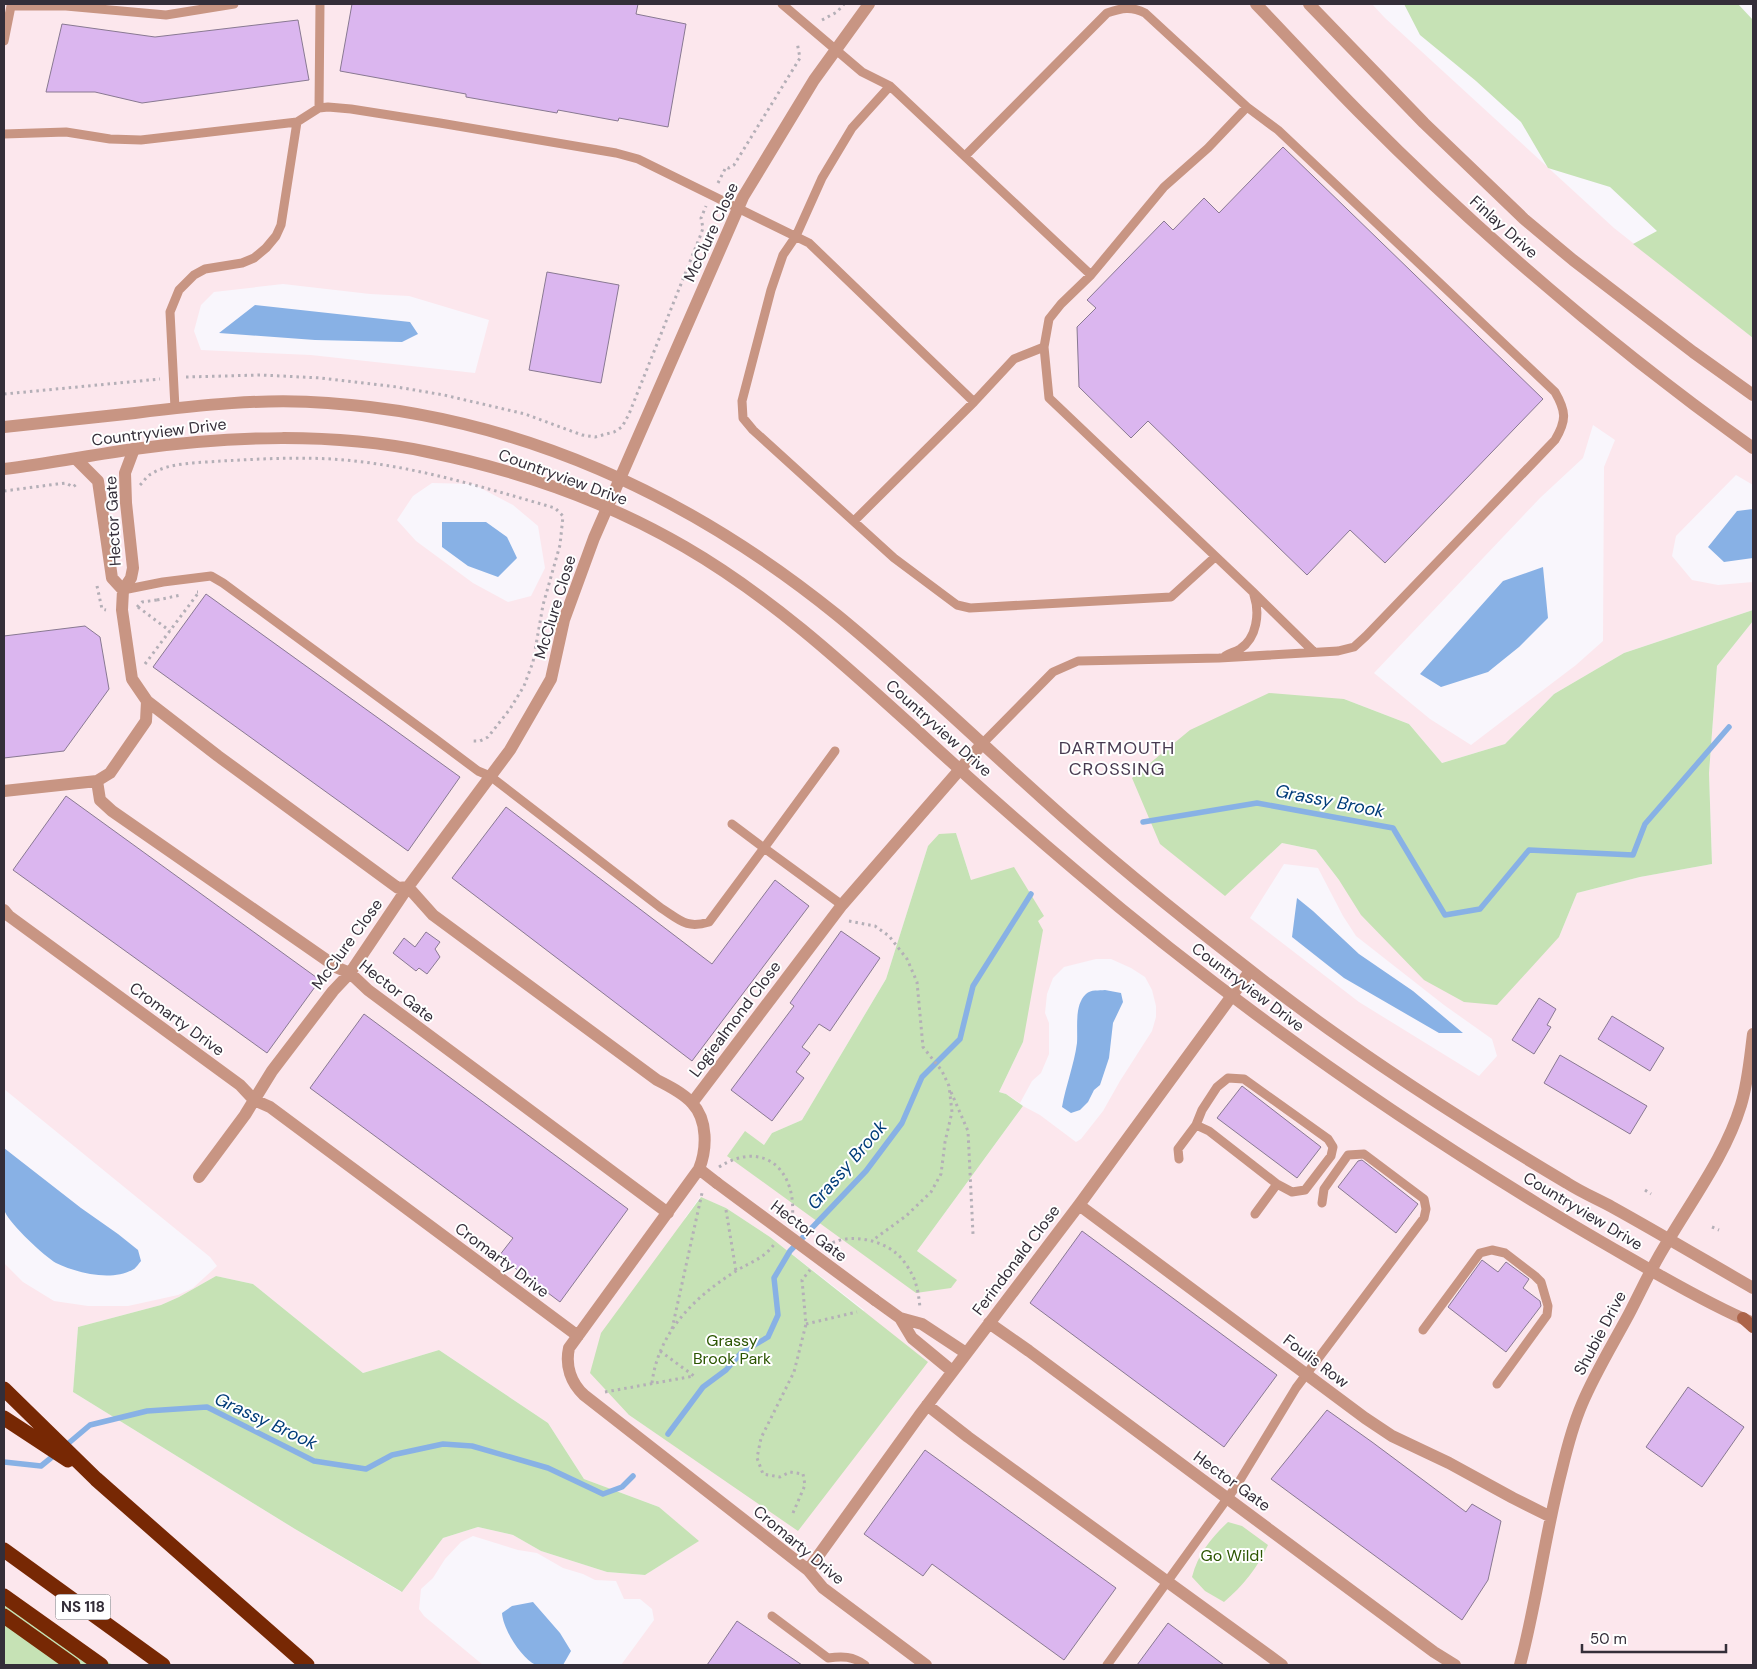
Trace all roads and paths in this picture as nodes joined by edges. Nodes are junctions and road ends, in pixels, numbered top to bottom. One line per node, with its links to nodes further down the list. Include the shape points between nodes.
1 (234, 4): 7 (lane, via 166,15 66,6 10,6)
2 (320, 4): 12 (lane)
3 (782, 4): 9 (lane)
4 (869, 4): 9 (street, McClure Close)
5 (1256, 4): 27 (street, Finlay Drive, via 1361,114 1508,253 1638,362)
6 (1309, 4): 23 (street, Finlay Drive, via 1424,123 1530,224 1652,321)
7 (4, 42)
8 (797, 42): 16 (path, via 800,58 734,165 726,167)
9 (836, 49): 10 (lane, via 862,72); 17 (street, McClure Close)
10 (890, 86): 15 (lane); 18 (lane, via 852,128 822,178)
11 (1247, 107): 15 (lane, via 1145,13 1123,7 1107,13); 19 (lane, via 1164,187); 43 (lane, via 1278,130 1555,392 1564,408 1563,427 1556,440 1366,636 1354,646 1338,651)
12 (319, 108): 13 (lane); 16 (lane, via 351,108 616,153 638,159)
13 (297, 122): 14 (lane, via 141,140 66,132); 21 (lane, via 281,224 276,236 254,258 205,269 179,290 170,312)
14 (4, 134)
15 (965, 156): 19 (lane)
16 (711, 196): 17 (lane); 21 (path, via 701,218 702,234 629,414 622,427 614,432 594,437 582,435 524,414 397,387 261,375)
17 (738, 208): 18 (lane); 31 (street, McClure Close)
18 (796, 236): 24 (lane, via 809,243); 34 (lane, via 783,254 771,290 742,401 743,418)
19 (1091, 274): 20 (lane, via 1049,319)
20 (1044, 347): 24 (lane, via 1014,359); 35 (lane, via 1050,398)
21 (173, 378): 22 (path); 25 (lane)
22 (4, 394)
23 (1753, 395)
24 (974, 402): 34 (lane)
25 (174, 408): 26 (street, Countryview Drive); 31 (street, Countryview Drive, via 290,402 395,410 502,433)
26 (4, 427)
27 (1753, 448)
28 (134, 449): 29 (street, Countryview Drive); 33 (street, Countryview Drive, via 270,438 378,444 471,462); 36 (street, Hector Gate, via 125,473 133,568)
29 (76, 459): 30 (street, Countryview Drive); 36 (street, Hector Gate, via 98,481 112,578)
30 (4, 470)
31 (620, 478): 33 (street, McClure Close); 48 (street, Countryview Drive, via 702,521 794,582 863,636)
32 (138, 487): 47 (path, via 161,468 194,463 277,458 333,460 432,474 555,508 562,516 560,545 543,605 533,662 524,686 500,723 488,737)
33 (607, 507): 50 (street, Countryview Drive, via 686,548 763,599 836,657); 51 (street, McClure Close, via 564,620 551,679 510,750)
34 (854, 521): 35 (lane, via 894,558 957,605 970,608 1172,597)
35 (1215, 557): 37 (lane)
36 (123, 590): 46 (street, Hector Gate, via 122,610 132,679); 51 (lane, via 211,576 478,771)
37 (1253, 592): 43 (lane); 44 (lane, via 1257,604 1256,630 1241,648)
38 (190, 594): 42 (path, via 199,592)
39 (182, 595): 40 (path)
40 (157, 600)
41 (137, 606): 42 (path)
42 (170, 631): 45 (path, via 142,669)
43 (1314, 652): 44 (lane)
44 (1219, 658): 48 (lane, via 1078,661 1053,672)
45 (141, 659)
46 (147, 701): 52 (street, via 146,722 142,729 110,772); 56 (street, Hector Gate, via 398,888)
47 (472, 740)
48 (982, 744): 50 (street, Logiealmond Close); 60 (street, Countryview Drive, via 1107,855)
49 (835, 751): 55 (lane)
50 (960, 769): 57 (street, Logiealmond Close); 62 (street, Countryview Drive, via 1084,878)
51 (490, 776): 55 (lane, via 661,908 682,922 696,926 709,922); 56 (street, McClure Close)
52 (97, 781): 53 (street); 61 (street, Hector Gate, via 100,800 112,811 338,968)
53 (4, 791)
54 (732, 824): 55 (lane)
55 (764, 848): 57 (lane)
56 (408, 887): 61 (street, McClure Close); 67 (street, Hector Gate, via 433,915)
57 (842, 905): 67 (street, Logiealmond Close)
58 (4, 910): 66 (street, Cromarty Drive, via 240,1085)
59 (843, 921): 65 (path, via 875,926 889,936 907,959 917,982 923,1047)
60 (1250, 971): 62 (street, Ferindonald Close); 87 (street, Countryview Drive, via 1381,1065 1462,1118 1573,1187)
61 (350, 973): 66 (street, McClure Close, via 272,1071); 80 (street, Hector Gate, via 368,990)
62 (1231, 996): 78 (street, Ferindonald Close); 91 (street, Countryview Drive, via 1409,1123)
63 (1753, 1034): 64 (street, Shubie Drive)
64 (1752, 1062): 87 (street, Shubie Drive, via 1741,1104 1726,1142)
65 (949, 1086): 85 (path, via 968,1132); 88 (path, via 952,1112 944,1142 941,1174 931,1192)
66 (254, 1100): 71 (street, McClure Close); 103 (street, Cromarty Drive, via 270,1107)
67 (692, 1103): 70 (street, Logiealmond Close, via 699,1113 705,1140 704,1158)
68 (1196, 1125): 69 (lane, via 1178,1149); 73 (lane, via 1209,1131); 73 (lane, via 1217,1087 1228,1078 1244,1079 1328,1139 1333,1147 1331,1156 1305,1190 1292,1192)
69 (1179, 1159)
70 (699, 1170): 72 (street, Hector Gate); 80 (street, Logiealmond Close)
71 (199, 1177)
72 (716, 1177): 82 (path, via 726,1162 746,1156 770,1160 788,1181 793,1202 792,1219); 96 (street, Hector Gate, bridge)
73 (1277, 1184): 81 (lane)
74 (1645, 1190): 76 (path)
75 (703, 1192): 101 (path)
76 (1651, 1194)
77 (1322, 1203): 107 (lane, via 1324,1189 1348,1155 1364,1154 1424,1199 1426,1208 1424,1218)
78 (1079, 1205): 99 (street, Ferindonald Close); 107 (street, Foulis Row)
79 (726, 1208): 92 (path)
80 (668, 1213): 103 (street, Logiealmond Close)
81 (1255, 1214)
82 (788, 1225)
83 (1712, 1226): 84 (path)
84 (1719, 1230)
85 (973, 1234)
86 (780, 1236): 92 (path, via 768,1254)
87 (1668, 1240): 91 (street, Shubie Drive); 93 (street, Countryview Drive)
88 (873, 1241): 89 (path, via 847,1238 828,1245); 95 (path, via 895,1252 912,1272)
89 (824, 1251)
90 (811, 1268): 98 (path, via 802,1280)
91 (1650, 1270): 97 (street, Countryview Drive, via 1695,1296); 117 (street, Shubie Drive, via 1581,1406)
92 (736, 1271): 101 (path, via 706,1292)
93 (1753, 1288)
94 (857, 1312): 98 (path)
95 (920, 1312)
96 (900, 1318): 105 (street, Hector Gate, via 922,1324); 106 (street, Hector Gate, via 912,1338)
97 (1748, 1320): 100 (main road)
98 (806, 1324): 116 (path, via 794,1372 761,1438 757,1458 763,1474 780,1477 790,1472 803,1474 805,1485)
99 (989, 1324): 105 (street, Ferindonald Close); 115 (street, Hector Gate)
100 (1753, 1327)
101 (672, 1329): 104 (path)
102 (1423, 1330): 109 (lane, via 1480,1253 1492,1250 1505,1253 1541,1282 1548,1306 1547,1315)
103 (578, 1336): 119 (street, Cromarty Drive, via 569,1348 567,1358 569,1372 578,1390)
104 (660, 1351): 108 (path); 108 (path, via 694,1376)
105 (966, 1353): 106 (street, Ferindonald Close)
106 (952, 1371): 112 (street, Ferindonald Close)
107 (1307, 1374): 115 (lane); 117 (street, Foulis Row, via 1392,1436 1449,1462)
108 (652, 1384): 111 (path)
109 (1497, 1384)
110 (4, 1389): 114 (highway)
111 (607, 1391)
112 (927, 1405): 119 (street, Ferindonald Close); 120 (street)
113 (4, 1418): 114 (highway)
114 (79, 1465): 127 (highway)
115 (1228, 1498): 120 (lane); 132 (street, Hector Gate)
116 (793, 1513)
117 (1551, 1517): 133 (street, Shubie Drive)
118 (4, 1550): 126 (highway, NS 118)
119 (808, 1570): 129 (street, Cromarty Drive, via 823,1588)
120 (1167, 1582): 130 (lane); 131 (street)
121 (4, 1596): 125 (highway, NS 118)
122 (4, 1616): 124 (highway)
123 (772, 1616): 128 (lane, via 828,1658 844,1656)
124 (73, 1665)
125 (101, 1665)
126 (163, 1665)
127 (307, 1665)
128 (865, 1665)
129 (926, 1665)
130 (1107, 1665)
131 (1282, 1665)
132 (1455, 1665)
133 (1520, 1665)

